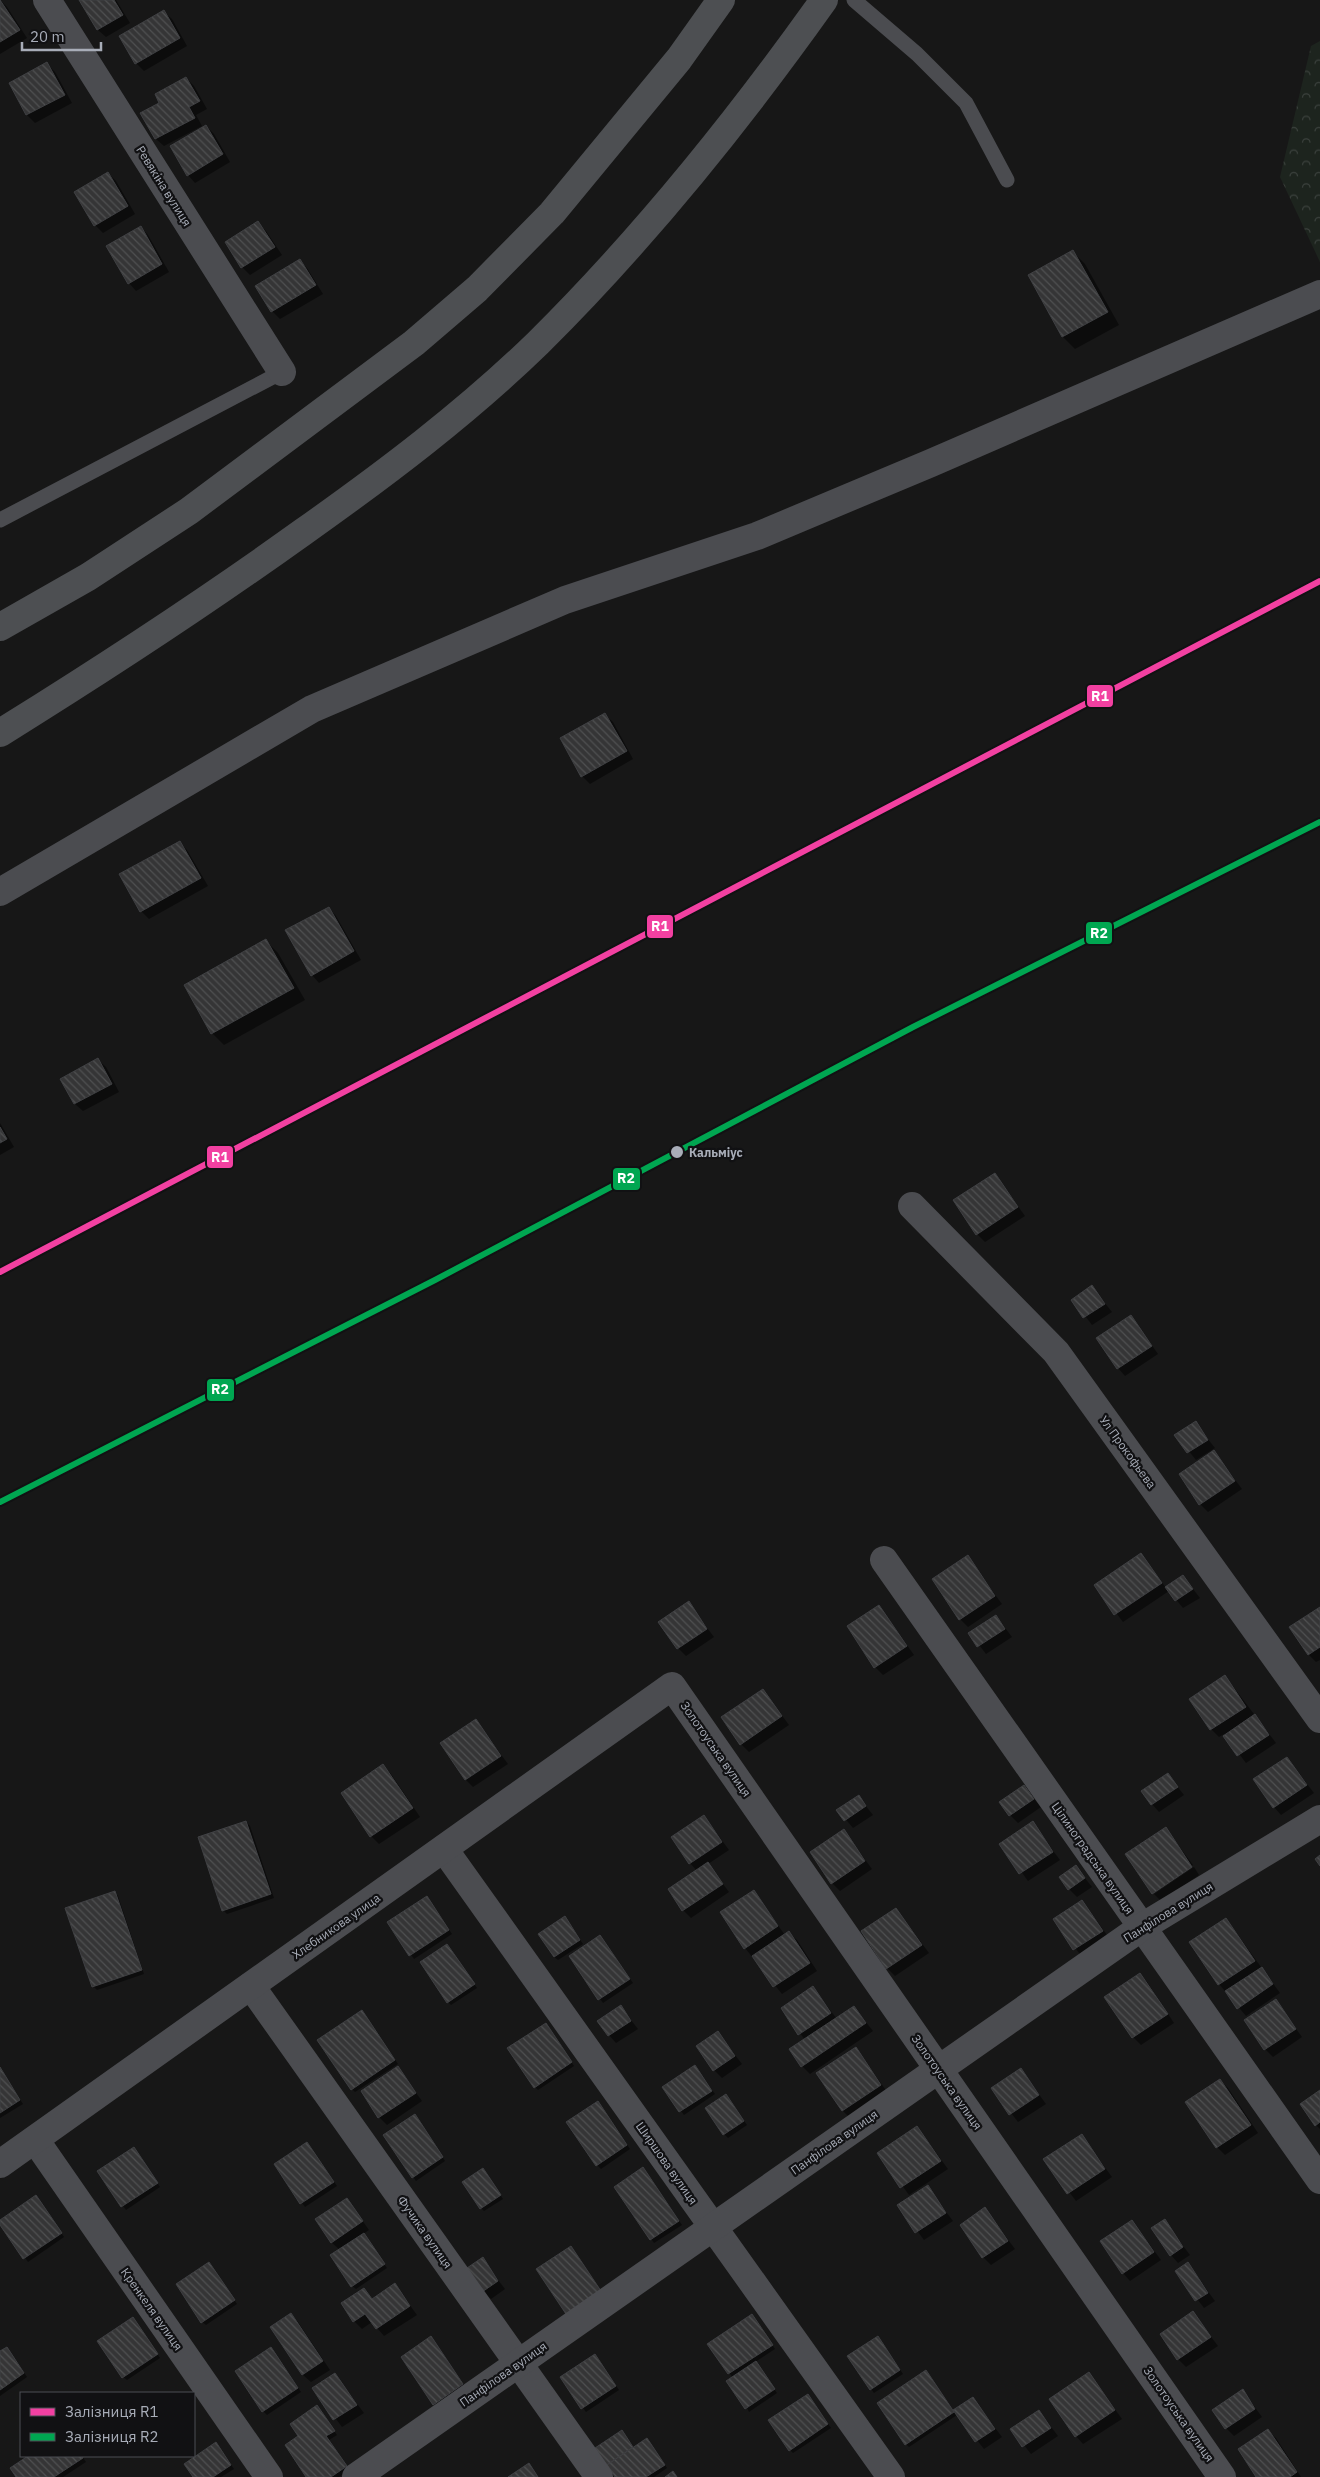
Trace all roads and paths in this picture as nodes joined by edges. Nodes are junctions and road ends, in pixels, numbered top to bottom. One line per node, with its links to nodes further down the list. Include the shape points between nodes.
1 (47, 0): 7 (street, Ревякiна вулиця)
2 (721, 0): 9 (main road, via 679,59 552,213 477,289 414,343 189,511 88,577)
3 (824, 0): 10 (main road, via 721,138 622,254 537,343 459,414 370,484 239,578 137,648)
4 (854, 0): 5 (lane, via 917,54 966,103)
5 (1006, 180)
6 (1320, 294): 11 (street, via 757,536 565,600 312,709)
7 (282, 372): 8 (lane)
8 (0, 520)
9 (0, 627)
10 (0, 733)
11 (0, 892)
12 (912, 1206): 15 (street, Ул Прокофьева, via 1056,1352)
13 (884, 1560): 18 (street, Цілиноградська вулиця)
14 (672, 1686): 17 (street, Хлебникова улица); 20 (street, Золотоуська вулиця)
15 (1320, 1719)
16 (1320, 1819): 18 (street, Панфілова вулиця)
17 (444, 1849): 19 (street, Хлебникова улица); 24 (street, Ширшова вулиця)
18 (1142, 1927): 20 (street, Панфілова вулиця); 23 (street, Цілиноградська вулиця)
19 (251, 1986): 21 (street, Хлебникова улица); 25 (street, Фучика вулиця)
20 (939, 2069): 24 (street, Панфілова вулиця); 30 (street, Золотоуська вулиця)
21 (36, 2141): 22 (street, Хлебникова улица); 26 (street, Кренкеля вулиця)
22 (0, 2164)
23 (1320, 2180)
24 (713, 2227): 25 (street, Панфілова вулиця); 29 (street, Ширшова вулиця)
25 (518, 2364): 27 (street, Панфілова вулиця); 28 (street, Фучика вулиця)
26 (269, 2477)
27 (356, 2477)
28 (599, 2477)
29 (891, 2477)
30 (1222, 2477)

